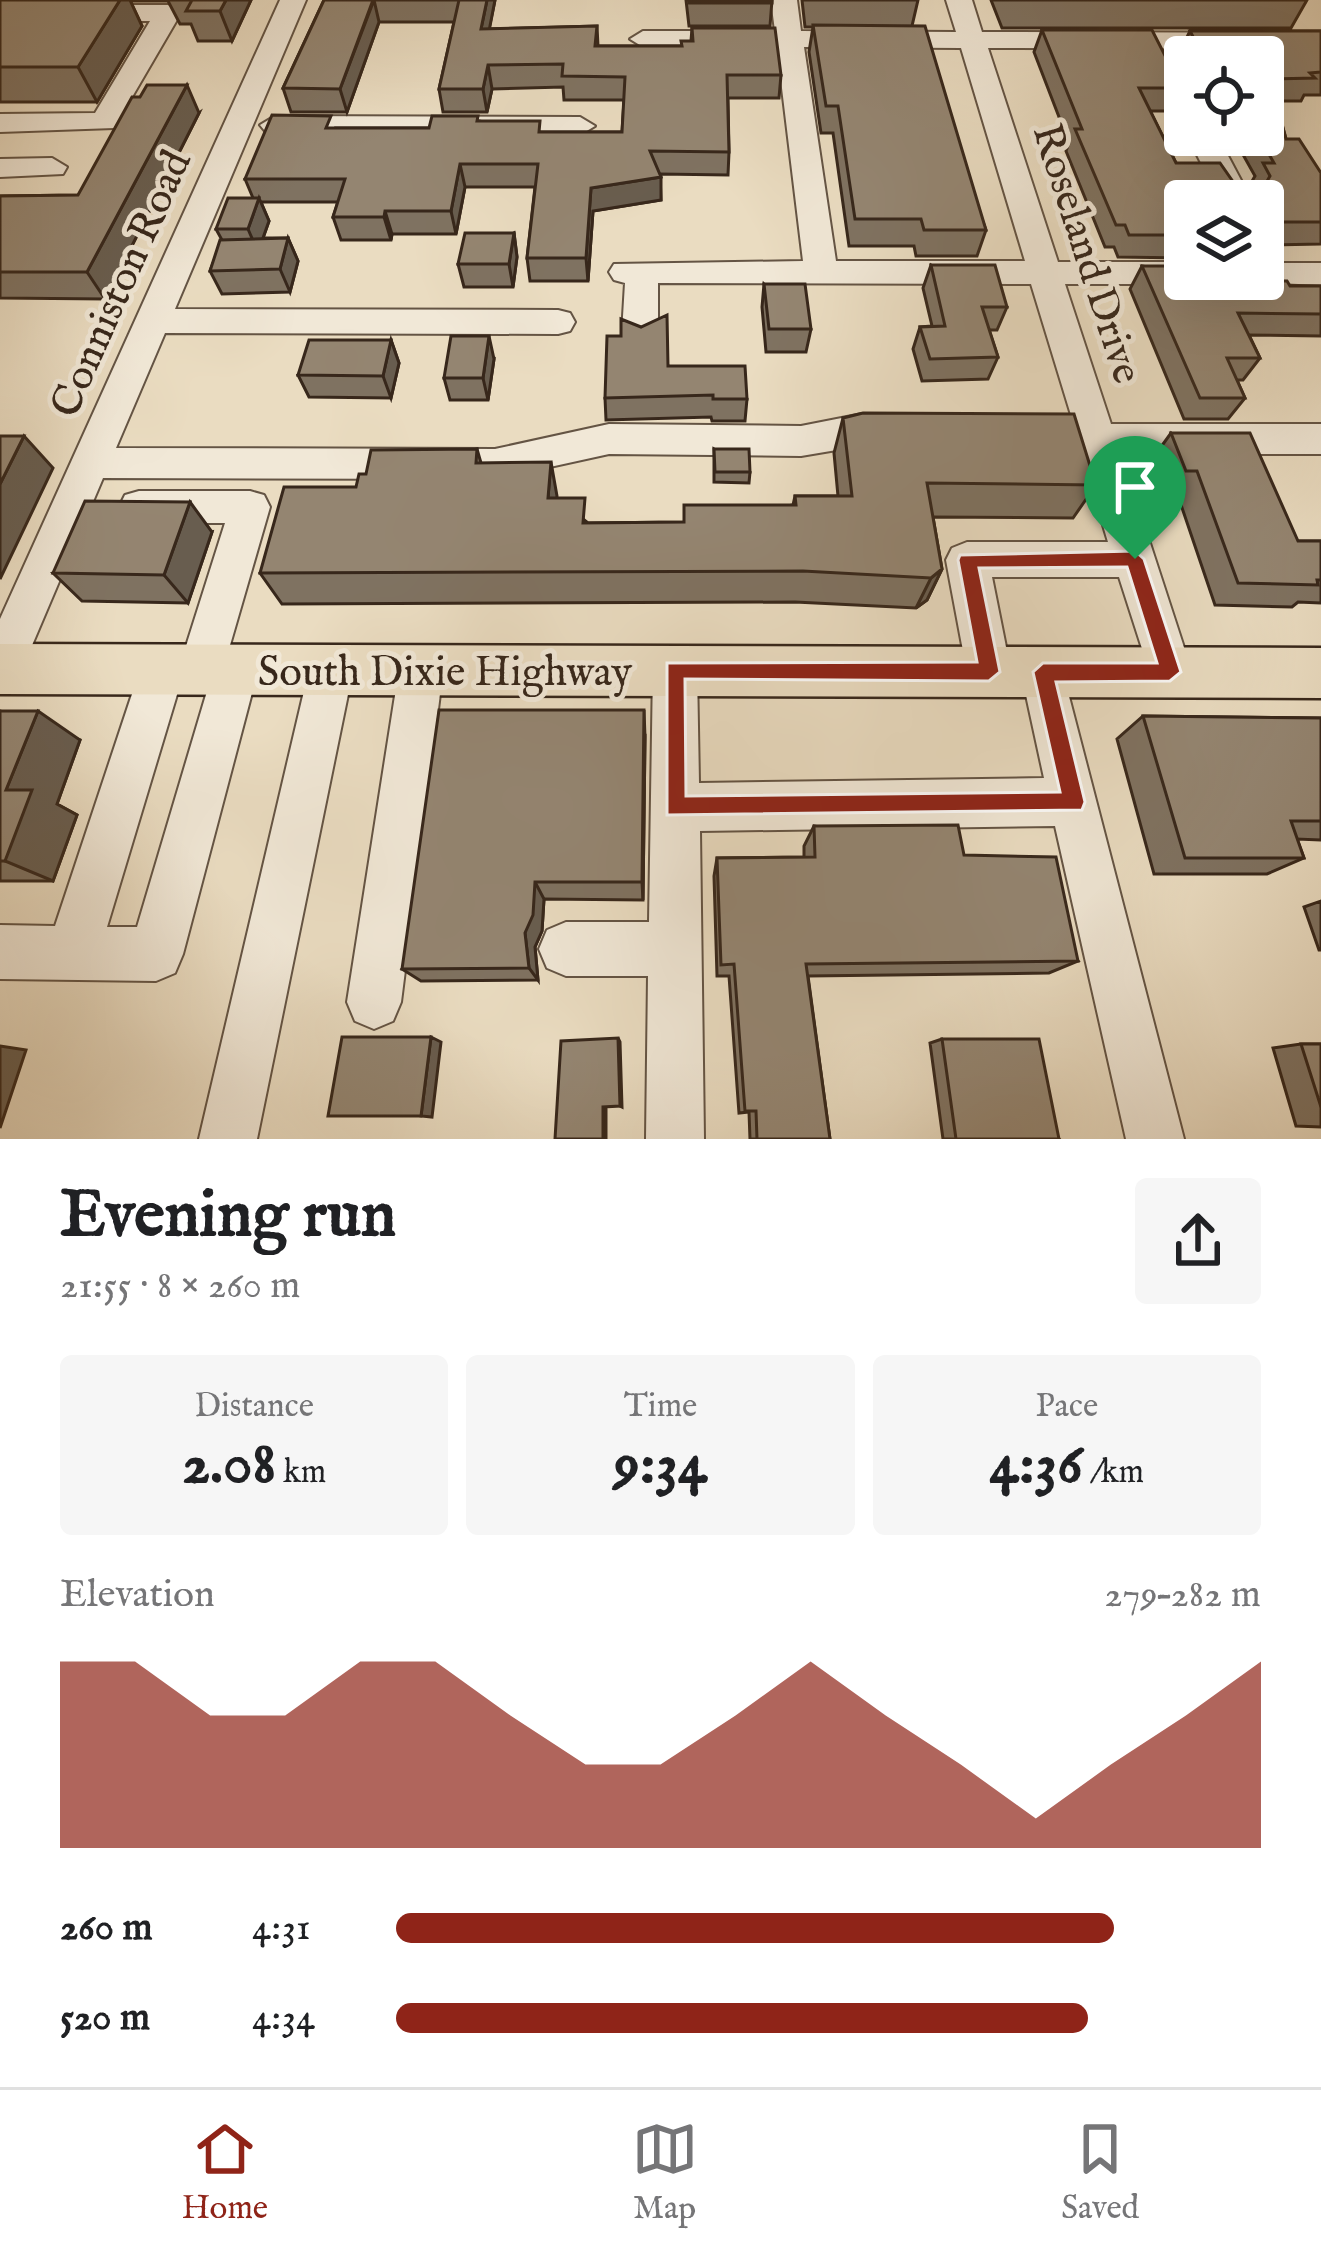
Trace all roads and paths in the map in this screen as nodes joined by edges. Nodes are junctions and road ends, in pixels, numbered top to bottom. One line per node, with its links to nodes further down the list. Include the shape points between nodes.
1 (293, 0): 12 (street, Conniston Road)
2 (784, 0): 6 (street)
3 (958, 0): 7 (street, Roseland Drive)
4 (1, 6): 11 (street, via 168,14 104,122)
5 (643, 39): 6 (street)
6 (787, 39): 7 (street); 17 (street)
7 (971, 40): 8 (street); 18 (street, Roseland Drive)
8 (1154, 40): 9 (street); 10 (street)
9 (1321, 40)
10 (1164, 61)
11 (0, 123)
12 (238, 125): 13 (street); 21 (street, Conniston Road)
13 (580, 126)
14 (52, 167): 15 (street)
15 (0, 168)
16 (1284, 269): 20 (street)
17 (821, 272): 18 (street); 23 (street, via 634,272)
18 (1045, 273): 19 (street); 26 (street, Roseland Drive)
19 (1164, 273)
20 (1321, 274)
21 (151, 321): 22 (street); 28 (street, Conniston Road)
22 (558, 322)
23 (640, 333)
24 (927, 429): 28 (street, via 862,428 801,441 609,439 452,466)
25 (992, 429): 26 (street)
26 (1096, 435): 27 (street); 30 (street, Roseland Drive)
27 (1321, 440)
28 (90, 463): 29 (street, Conniston Road)
29 (70, 508): 31 (street, Conniston Road); 32 (street, via 250,507)
30 (1135, 559): 36 (street, via 967,560); 38 (street, Roseland Drive)
31 (0, 669): 32 (main road, South Dixie Highway)
32 (200, 670): 33 (main road, South Dixie Highway); 45 (street); 45 (street, via 156,954)
33 (332, 670): 34 (main road, South Dixie Highway); 47 (street)
34 (422, 670): 35 (main road, South Dixie Highway); 46 (street)
35 (674, 670): 36 (main road, South Dixie Highway); 41 (street)
36 (989, 672): 37 (main road, South Dixie Highway)
37 (1043, 672): 38 (main road, South Dixie Highway); 40 (street)
38 (1170, 672): 39 (main road, South Dixie Highway)
39 (1321, 673)
40 (1074, 802): 41 (street); 49 (street)
41 (675, 807): 43 (street)
42 (566, 949): 43 (street)
43 (675, 950): 48 (street)
44 (0, 952): 45 (street)
45 (73, 953)
46 (374, 1002)
47 (228, 1139)
48 (675, 1139)
49 (1155, 1139)

